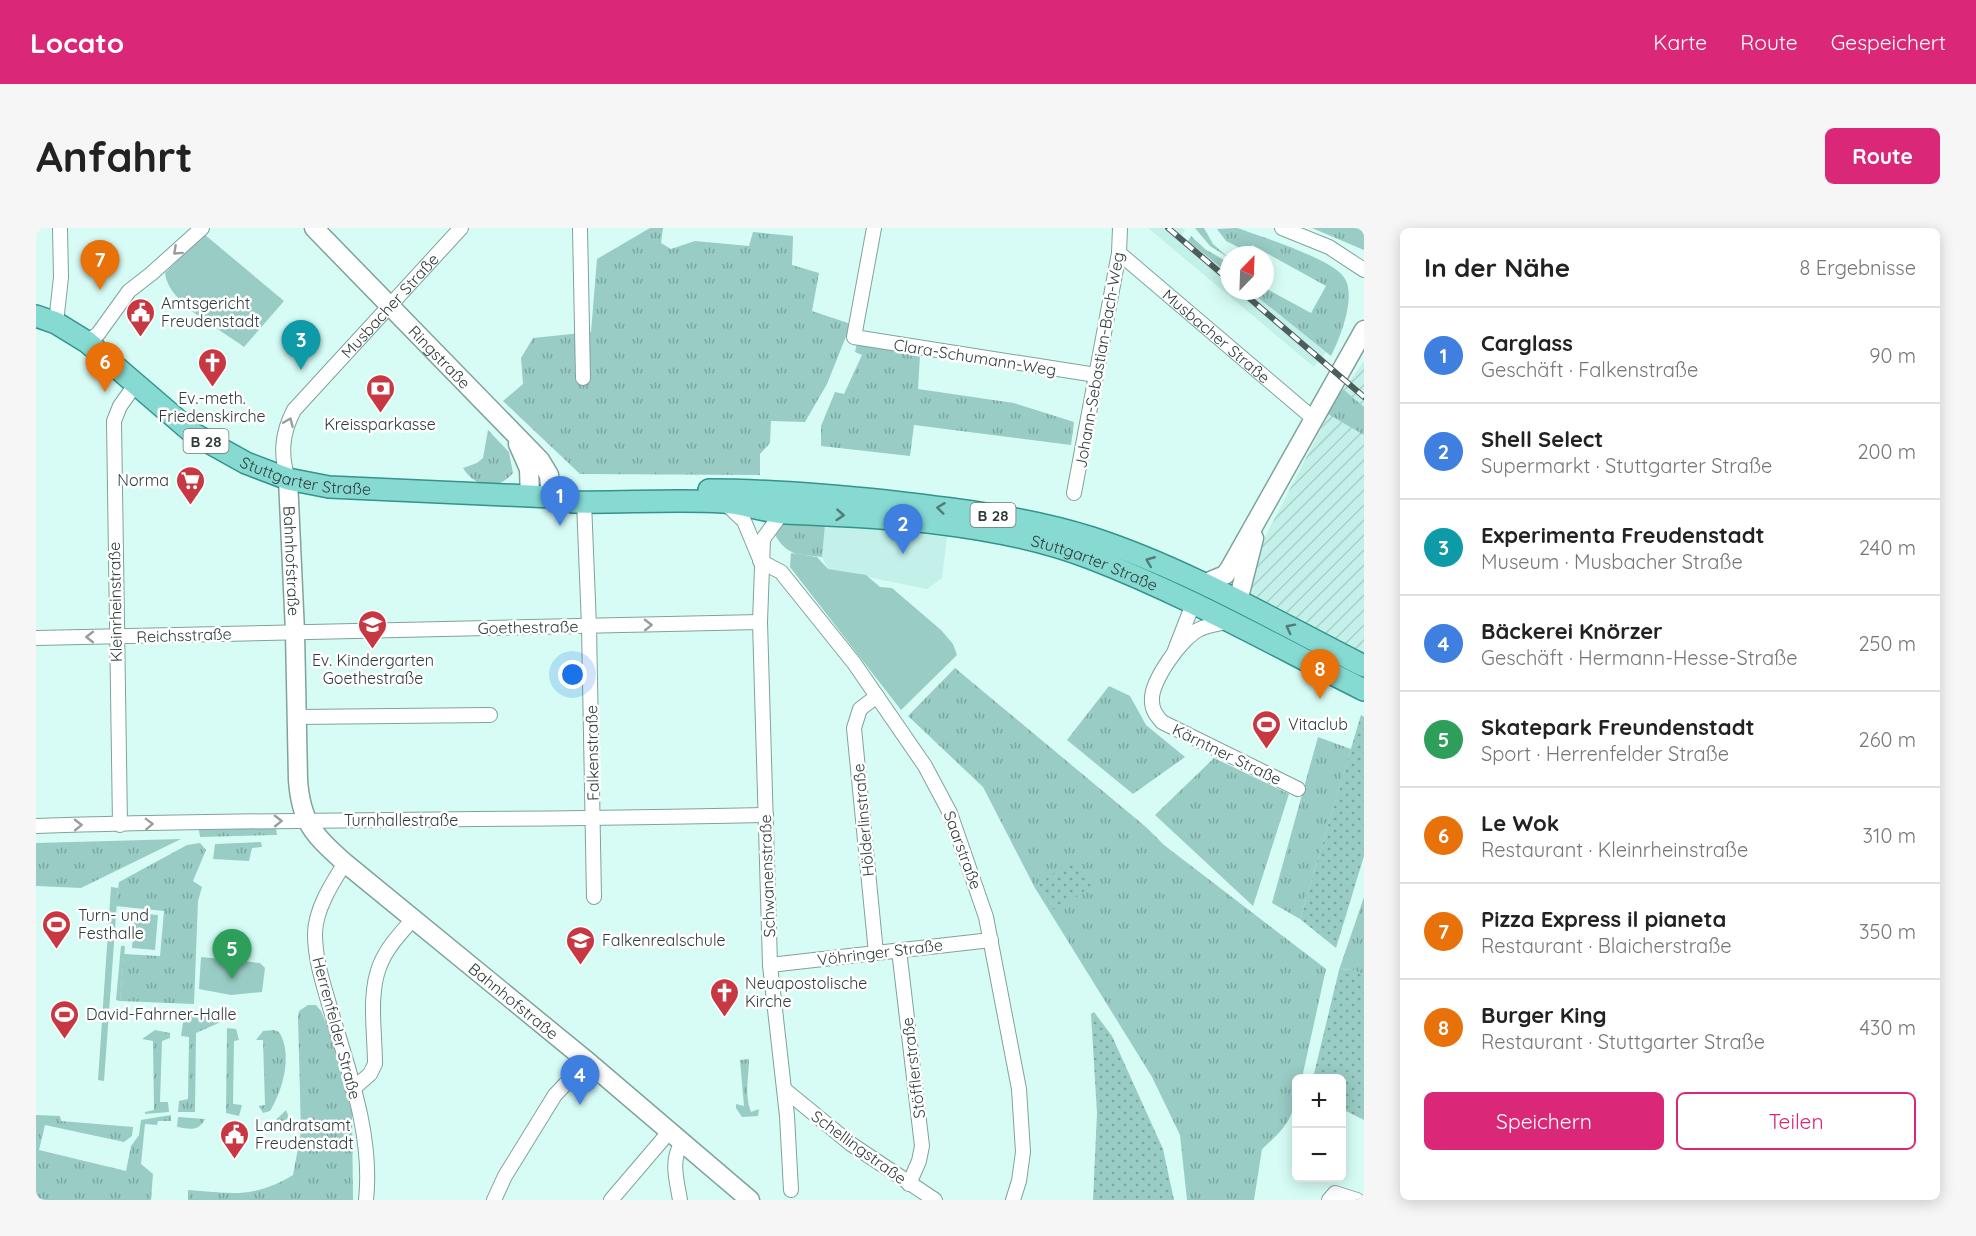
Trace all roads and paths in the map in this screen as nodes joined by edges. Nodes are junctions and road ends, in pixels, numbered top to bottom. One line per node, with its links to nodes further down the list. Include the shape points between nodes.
1 (60, 228): 13 (street, via 61,277)
2 (202, 228): 15 (street, one-way to 15, via 129,291 98,334)
3 (314, 228): 11 (street, Ringstraße)
4 (461, 228): 11 (street, Musbacher Straße)
5 (580, 228): 17 (street)
6 (874, 228): 16 (street, Clara-Schumann-Weg, via 854,337)
7 (1120, 228): 9 (street, Johann-Sebastian-Bach-Weg)
8 (1282, 228): 10 (street, via 1329,248)
9 (1119, 253): 16 (street, Johann-Sebastian-Bach-Weg); 19 (street, Musbacher Straße)
10 (1364, 270)
11 (390, 306): 20 (street, Musbacher Straße, one-way to 11, via 283,462 284,434 294,410); 23 (street, Ringstraße, via 545,467)
12 (36, 316): 13 (main road, Stuttgarter Straße / B 28)
13 (56, 323): 15 (main road, Stuttgarter Straße / B 28)
14 (1364, 330): 19 (street)
15 (87, 342): 18 (main road, Stuttgarter Straße / B 28)
16 (1096, 375): 22 (street, Johann-Sebastian-Bach-Weg)
17 (583, 378)
18 (135, 386): 20 (main road, Stuttgarter Straße / B 28, via 194,434 246,463); 36 (street, Kleinrheinstraße, via 114,421)
19 (1314, 419): 27 (street)
20 (288, 479): 23 (main road, Stuttgarter Straße / B 28, via 329,487); 35 (street, Bahnhofstraße)
21 (771, 490): 23 (main road, Stuttgarter Straße / B 28, via 573,491); 25 (main road, B 28, via 765,496); 29 (main road, Stuttgarter Straße / B 28, one-way to 21, via 1093,538 1044,525 910,504)
22 (1074, 493)
23 (540, 497): 24 (main road, Stuttgarter Straße / B 28)
24 (584, 502): 25 (main road, Stuttgarter Straße / B 28); 34 (street, Falkenstraße)
25 (724, 502): 26 (main road, Stuttgarter Straße / B 28); 28 (street, Schwanenstraße, via 744,521)
26 (782, 513): 28 (street, Schwanenstraße, via 763,539); 31 (main road, Stuttgarter Straße / B 28, one-way to 31, via 935,525 1026,540 1089,558)
27 (1260, 516): 29 (street, via 1225,575); 30 (street)
28 (760, 561): 32 (street, Schwanenstraße); 41 (street, Saarstraße, via 782,572)
29 (1203, 584): 30 (main road, Stuttgarter Straße / B 28); 31 (main road)
30 (1238, 601): 33 (main road); 39 (main road, Stuttgarter Straße / B 28, one-way to 30)
31 (1193, 604): 33 (main road, Stuttgarter Straße / B 28); 38 (street, Kärntner Straße)
32 (760, 622): 34 (street, Goethestraße, one-way to 32); 45 (street, Schwanenstraße)
33 (1227, 622): 38 (street, Kärntner Straße, via 1199,629); 40 (main road, Stuttgarter Straße / B 28)
34 (589, 626): 35 (street, Goethestraße); 46 (street, Falkenstraße)
35 (295, 632): 36 (street, Reichsstraße); 43 (street, Bahnhofstraße)
36 (115, 637): 37 (street, Reichsstraße, one-way to 37); 48 (street, Kleinrheinstraße)
37 (36, 638)
38 (1174, 652): 44 (street, Kärntner Straße, via 1151,699 1162,722)
39 (1364, 666)
40 (1364, 690)
41 (877, 696): 53 (street, Saarstraße, via 926,766 950,813 975,880); 55 (street, Hölderlinstraße, via 860,709 854,728)
42 (490, 714): 43 (street)
43 (296, 717): 47 (street, Bahnhofstraße, via 298,791)
44 (1298, 789)
45 (766, 815): 46 (street, Turnhallestraße); 56 (street, Schwanenstraße)
46 (594, 819): 47 (street, Turnhallestraße); 51 (street, Falkenstraße)
47 (305, 820): 48 (street, Turnhallestraße, one-way to 47); 50 (street, Bahnhofstraße, via 315,836)
48 (120, 825): 49 (street, Turnhallestraße, one-way to 48)
49 (36, 826)
50 (345, 863): 52 (street, Bahnhofstraße); 58 (street, Herrenfelder Straße, via 326,896 315,933 319,967)
51 (594, 897)
52 (413, 919): 57 (street, Bahnhofstraße); 58 (street, via 379,966 375,989 375,1064)
53 (991, 940): 54 (street, Vöhringer Straße); 69 (street, Saarstraße, via 1019,1089 1023,1152)
54 (899, 950): 55 (street, Vöhringer Straße); 61 (street, Stöfflerstraße, via 922,1146)
55 (876, 953): 56 (street, Vöhringer Straße)
56 (770, 965): 59 (street, Schwanenstraße)
57 (586, 1061): 60 (street, Bahnhofstraße); 64 (street, via 555,1095)
58 (354, 1088): 63 (street, Herrenfelder Straße, via 365,1139)
59 (785, 1090): 61 (street, Schellingstraße, via 851,1144); 62 (street, Schwanenstraße)
60 (676, 1138): 65 (street); 66 (street); 67 (street, Bahnhofstraße)
61 (909, 1184): 68 (street, Schellingstraße)
62 (791, 1190)
63 (366, 1200)
64 (494, 1200)
65 (611, 1200)
66 (680, 1200)
67 (750, 1200)
68 (935, 1200)
69 (1013, 1200)
70 (1329, 1200): 71 (street, via 1335,1193)
71 (1357, 1200)

